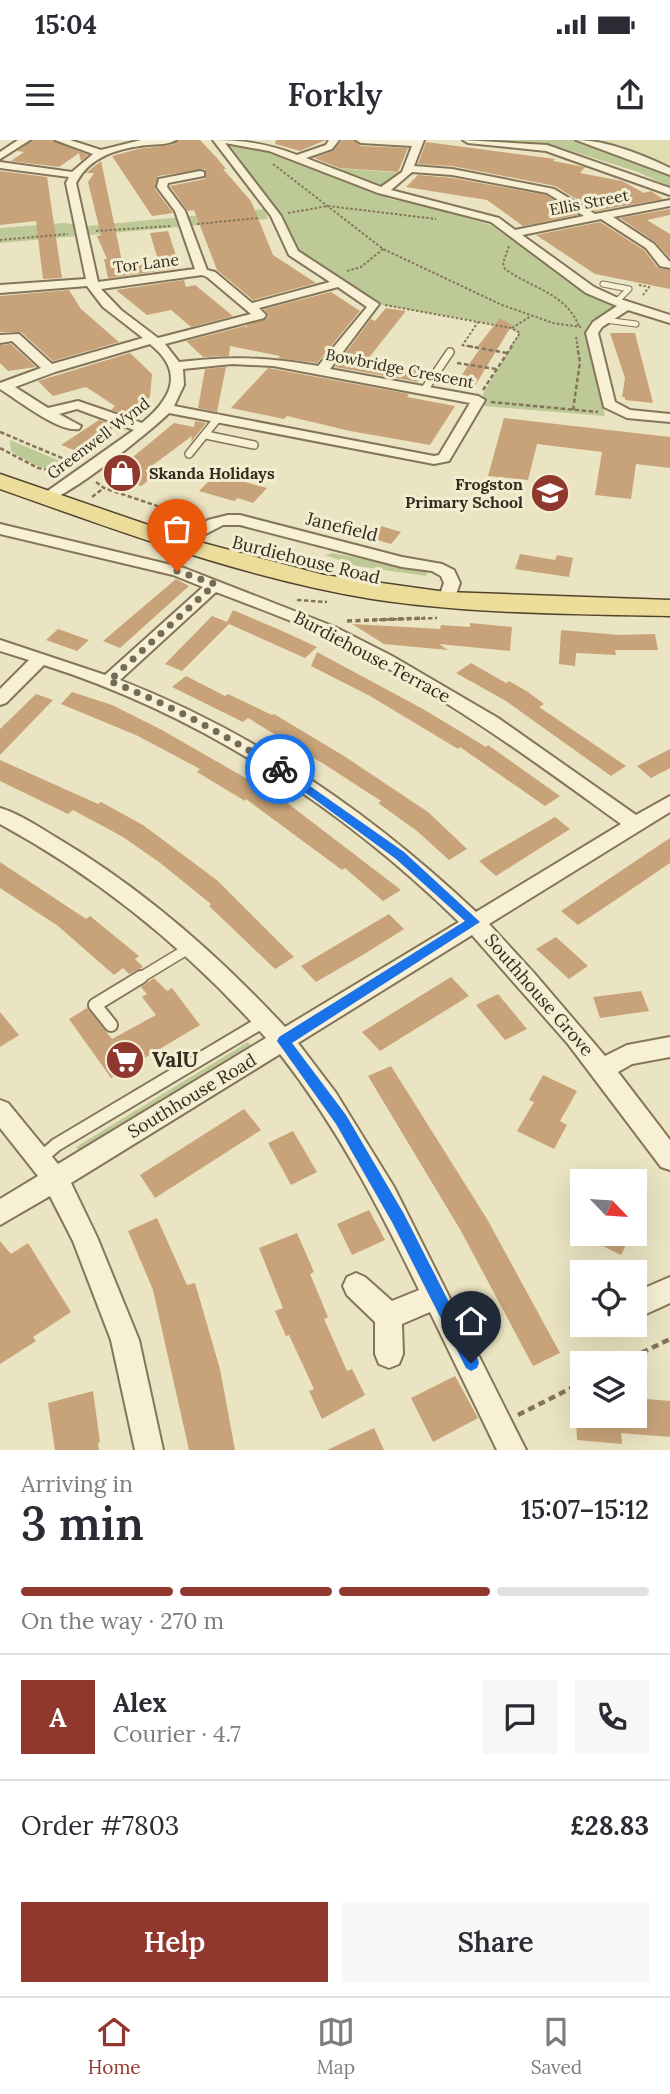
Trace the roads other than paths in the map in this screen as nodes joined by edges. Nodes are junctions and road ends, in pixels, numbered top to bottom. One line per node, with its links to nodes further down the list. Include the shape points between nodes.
1 (25, 140): 12 (street)
2 (60, 140): 11 (street)
3 (171, 140): 11 (street)
4 (218, 140): 26 (street, via 276,216 293,253)
5 (226, 140): 13 (street)
6 (334, 140): 13 (street, via 329,147)
7 (360, 140): 10 (street)
8 (468, 140): 20 (street, via 547,148)
9 (581, 140): 16 (street)
10 (419, 142): 15 (street)
11 (100, 153): 18 (street)
12 (0, 156)
13 (298, 158): 19 (street)
14 (0, 165): 18 (street)
15 (409, 169): 19 (street); 22 (street, via 465,174 550,191)
16 (670, 172)
17 (200, 174): 25 (street, via 163,181 162,187 186,225)
18 (74, 175): 27 (street, via 71,183)
19 (382, 191): 23 (street, via 482,216)
20 (670, 192)
21 (670, 203): 22 (street, Ellis Street)
22 (597, 216): 23 (street, Ellis Street); 24 (street, via 650,246)
23 (509, 230): 30 (street, via 578,282)
24 (670, 265)
25 (202, 272): 27 (street, Tor Lane); 31 (street, via 211,274)
26 (333, 280): 31 (street); 40 (street, via 373,307)
27 (92, 284): 29 (street, Tor Lane); 36 (street, via 103,300)
28 (604, 284): 30 (lane, via 629,289)
29 (0, 289)
30 (621, 304): 32 (street); 33 (street)
31 (250, 307): 36 (street, via 260,315)
32 (670, 319)
33 (600, 324): 34 (lane); 45 (street, via 592,333 609,404 627,414)
34 (636, 324)
35 (0, 339): 39 (street, via 15,337)
36 (153, 341): 38 (street); 39 (street)
37 (453, 353): 41 (lane)
38 (176, 366): 40 (street, Bowbridge Crescent, via 256,360); 42 (street, Greenwell Wynd, via 177,386)
39 (50, 369): 43 (street, via 5,386)
40 (321, 371): 41 (street, Bowbridge Crescent)
41 (425, 389): 44 (street, Bowbridge Crescent, via 477,399 444,458 434,460)
42 (166, 408): 44 (street, Bowbridge Crescent); 47 (street, Greenwell Wynd)
43 (47, 413): 46 (street); 47 (street, via 78,405)
44 (218, 418): 48 (lane)
45 (670, 418)
46 (74, 426)
47 (143, 428): 53 (street, Greenwell Wynd)
48 (206, 435): 49 (lane); 50 (lane)
49 (254, 445)
50 (188, 454)
51 (0, 463): 53 (main road, Burdiehouse Road)
52 (6, 484): 53 (main road, Burdiehouse Road)
53 (56, 491): 56 (main road, Burdiehouse Road, via 205,528); 56 (main road, Burdiehouse Road, via 154,536 265,569)
54 (0, 529): 55 (street, Burdiehouse Terrace, via 124,556)
55 (215, 584): 60 (street); 64 (street, Burdiehouse Terrace, via 386,660 492,722)
56 (445, 603): 57 (main road, Burdiehouse Road)
57 (670, 608)
58 (0, 645): 59 (street, Southhouse Grove)
59 (40, 659): 60 (street, Southhouse Grove); 61 (street)
60 (109, 681): 65 (street, Southhouse Grove, via 209,728 290,775 400,855)
61 (0, 699)
62 (670, 803): 64 (street, Southhouse Road)
63 (0, 815): 66 (street, via 88,865)
64 (635, 824): 65 (street, Southhouse Road)
65 (474, 922): 69 (street, Southhouse Road); 71 (street, Southhouse Grove)
66 (191, 947): 67 (street); 68 (lane, via 95,1005)
67 (264, 1020): 69 (street); 74 (lane, via 56,1145)
68 (111, 1025)
69 (284, 1041): 74 (street, Southhouse Road); 78 (street, via 341,1120 399,1219)
70 (670, 1047): 71 (street, Southhouse Grove, via 627,1055)
71 (603, 1069): 73 (street, Southhouse Grove)
72 (0, 1110): 74 (street)
73 (670, 1158)
74 (47, 1170): 75 (street, Southhouse Road); 82 (street, via 85,1237 125,1340)
75 (0, 1213)
76 (356, 1286): 80 (street)
77 (670, 1290): 79 (street)
78 (436, 1297): 80 (street); 83 (street)
79 (647, 1301)
80 (388, 1316): 81 (street)
81 (389, 1354)
82 (149, 1450)
83 (513, 1450)

